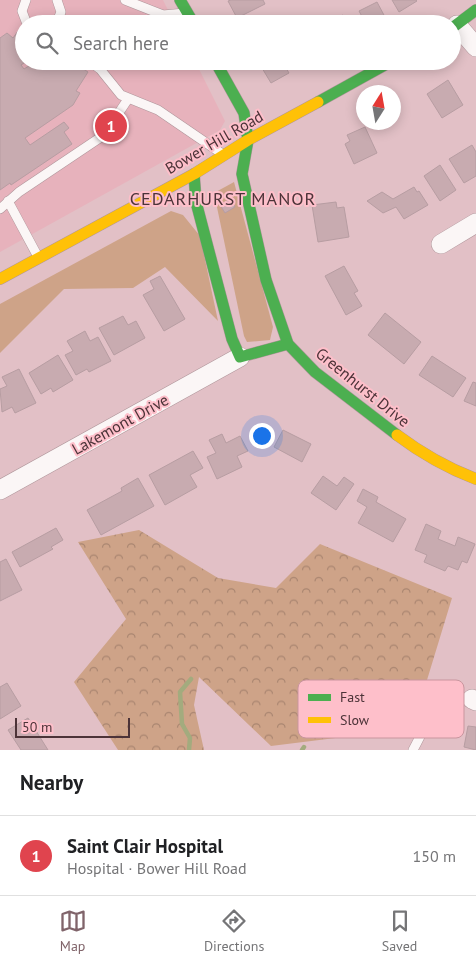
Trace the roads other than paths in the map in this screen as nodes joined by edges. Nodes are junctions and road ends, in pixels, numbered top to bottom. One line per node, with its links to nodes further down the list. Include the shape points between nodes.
1 (26, 0): 8 (lane)
2 (57, 0): 9 (lane)
3 (125, 0): 5 (lane)
4 (180, 0): 7 (street)
5 (141, 3): 7 (lane, via 163,15)
6 (476, 10): 10 (street)
7 (188, 13)
8 (24, 15)
9 (60, 15)
10 (461, 22)
11 (461, 33): 12 (street)
12 (476, 47)
13 (101, 70): 16 (lane, via 116,90)
14 (220, 70): 17 (street, Greenhurst Drive, via 244,113)
15 (376, 70): 17 (street, Bower Hill Road)
16 (128, 99): 18 (lane, via 158,110); 20 (lane, via 104,135)
17 (248, 140): 18 (street, Bower Hill Road); 26 (street, Greenhurst Drive, via 242,174 266,280)
18 (224, 155): 19 (street, Bower Hill Road)
19 (194, 174): 24 (street, Bower Hill Road); 27 (street, via 196,202 232,339)
20 (4, 201): 21 (lane); 24 (lane)
21 (0, 210)
22 (476, 223): 23 (street)
23 (441, 244)
24 (38, 258): 25 (street, Bower Hill Road)
25 (0, 279)
26 (288, 344): 27 (street, Lakemont Drive); 28 (street, Greenhurst Drive, via 315,372 414,448 452,470)
27 (240, 357): 29 (street, Lakemont Drive)
28 (476, 479)
29 (0, 490)
30 (419, 738): 31 (lane)
31 (413, 750)

